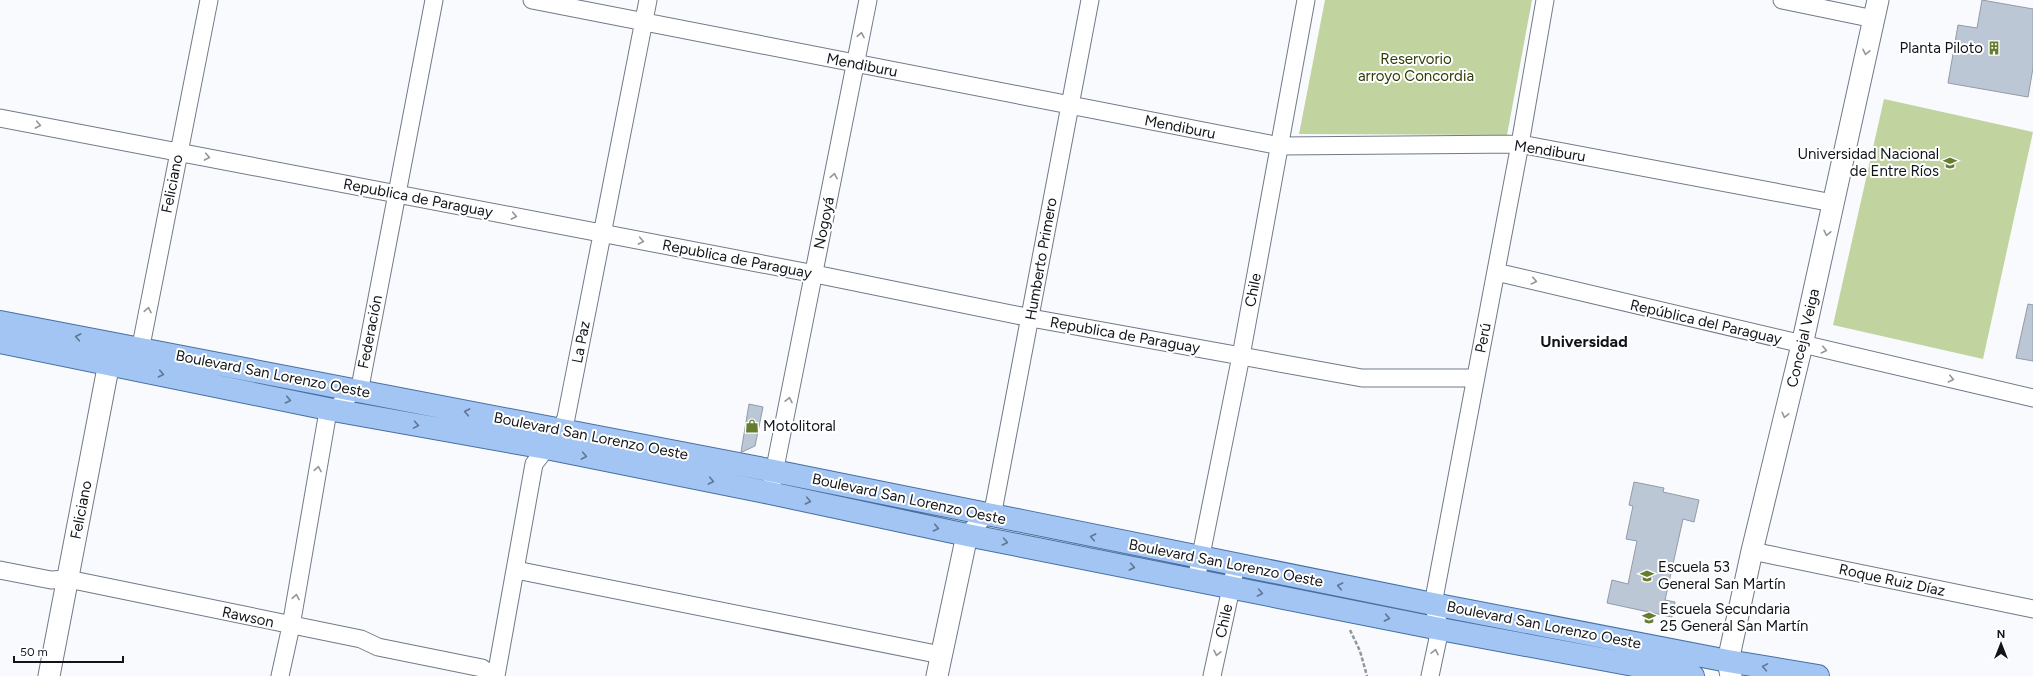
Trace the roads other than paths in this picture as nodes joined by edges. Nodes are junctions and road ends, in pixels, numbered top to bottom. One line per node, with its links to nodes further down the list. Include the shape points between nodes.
1 (208, 0): 17 (street, Feliciano)
2 (434, 0): 18 (street, Federación)
3 (532, 0): 11 (street, Mendiburu)
4 (648, 0): 11 (street, La Paz)
5 (868, 0): 12 (street, Nogoyá, one-way to 5)
6 (1090, 0): 13 (street, Humberto Primero)
7 (1306, 0): 16 (street, Chile)
8 (1545, 0): 15 (street, Perú)
9 (1782, 0): 10 (street)
10 (1876, 9): 19 (street, Concejal Veiga, one-way to 19)
11 (644, 21): 12 (street, Mendiburu); 20 (street, La Paz)
12 (855, 64): 13 (street, Mendiburu); 22 (street, Nogoyá, one-way to 12)
13 (1069, 106): 16 (street, Mendiburu); 23 (street, Humberto Primero)
14 (0, 118): 17 (street, Republica de Paraguay, one-way to 17)
15 (1520, 144): 16 (street, Mendiburu); 19 (street, Mendiburu); 21 (street, Perú)
16 (1280, 146): 28 (street, Chile)
17 (179, 151): 18 (street, Republica de Paraguay, one-way to 18); 29 (street, Feliciano, one-way to 17)
18 (397, 194): 20 (street, Republica de Paraguay, one-way to 20); 31 (street, Federación, via 361,382)
19 (1834, 202): 26 (street, Concejal Veiga, one-way to 26)
20 (602, 233): 22 (street, Republica de Paraguay, one-way to 22); 34 (street, La Paz, via 566,418)
21 (1496, 272): 26 (street, República del Paraguay, one-way to 26); 30 (street, Perú)
22 (815, 274): 23 (street, Republica de Paraguay); 36 (street, Nogoyá, one-way to 22)
23 (1031, 318): 28 (street, Republica de Paraguay); 38 (street, Humberto Primero, via 994,506)
24 (0, 322): 27 (main road, Boulevard San Lorenzo Oeste, one-way to 24)
25 (0, 342): 27 (main road, Boulevard San Lorenzo Oeste)
26 (1802, 345): 32 (street, República del Paraguay, one-way to 32); 40 (street, Concejal Veiga, one-way to 40)
27 (111, 354): 29 (main road, Boulevard San Lorenzo Oeste); 45 (street, Feliciano)
28 (1241, 356): 30 (street, Republica de Paraguay, via 1362,378); 41 (street, Chile)
29 (139, 359): 31 (main road, Boulevard San Lorenzo Oeste); 33 (main road, Boulevard San Lorenzo Oeste, one-way to 33)
30 (1475, 378): 48 (street, Perú)
31 (354, 390): 33 (street, Federación); 34 (main road, Boulevard San Lorenzo Oeste, one-way to 31)
32 (2033, 398)
33 (333, 410): 35 (main road, Boulevard San Lorenzo Oeste, one-way to 35); 50 (street, Federación, one-way to 33, via 327,417)
34 (561, 429): 35 (street, La Paz); 36 (main road, Boulevard San Lorenzo Oeste)
35 (546, 448): 37 (main road, Boulevard San Lorenzo Oeste, one-way to 37); 44 (street, La Paz, via 534,464)
36 (774, 471): 37 (street, Nogoyá); 38 (main road, Boulevard San Lorenzo Oeste)
37 (770, 493): 39 (main road, Boulevard San Lorenzo Oeste, one-way to 39)
38 (987, 515): 39 (street, Humberto Primero); 41 (main road, Boulevard San Lorenzo Oeste, one-way to 38)
39 (966, 535): 46 (main road, Boulevard San Lorenzo Oeste, one-way to 46); 52 (street)
40 (1752, 551): 49 (street, Roque Ruiz Díaz); 53 (street, Concejal Veiga)
41 (1200, 558): 42 (main road, Boulevard San Lorenzo Oeste); 46 (street, Chile)
42 (1236, 565): 47 (street, Chile); 48 (main road, Boulevard San Lorenzo Oeste, one-way to 42)
43 (0, 570): 45 (street, Rawson, via 51,580)
44 (516, 570): 52 (street); 56 (street, La Paz)
45 (68, 579): 50 (street, Rawson); 54 (street, Feliciano)
46 (1196, 579): 47 (main road, Boulevard San Lorenzo Oeste)
47 (1232, 587): 51 (main road, Boulevard San Lorenzo Oeste, one-way to 51); 58 (street, Chile, one-way to 58)
48 (1433, 604): 51 (street, Perú); 53 (main road, Boulevard San Lorenzo Oeste)
49 (2033, 609)
50 (291, 626): 55 (street, Federación); 56 (street, Rawson, via 361,639 378,647 482,668)
51 (1440, 629): 59 (street, Perú, one-way to 51); 60 (main road, Boulevard San Lorenzo Oeste)
52 (941, 655): 57 (street)
53 (1730, 668): 61 (main road, Boulevard San Lorenzo Oeste, one-way to 53)
54 (50, 676)
55 (280, 676)
56 (495, 676)
57 (937, 676)
58 (1212, 676)
59 (1430, 676)
60 (1693, 676)
61 (1818, 676)

